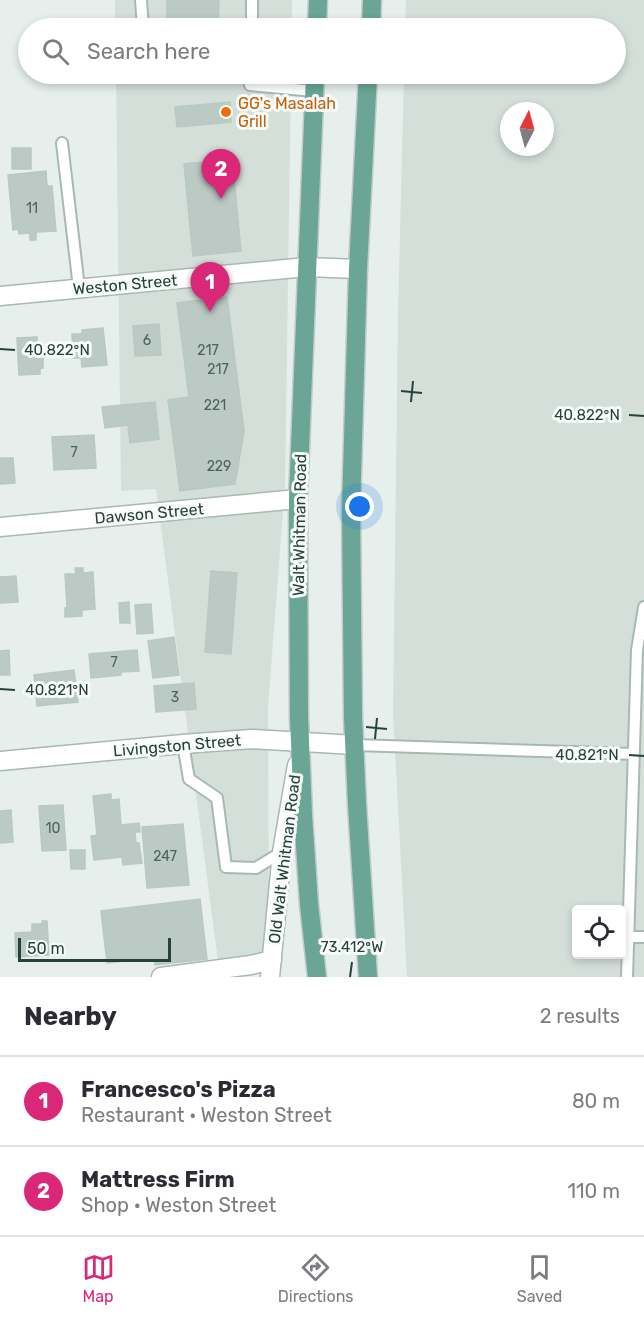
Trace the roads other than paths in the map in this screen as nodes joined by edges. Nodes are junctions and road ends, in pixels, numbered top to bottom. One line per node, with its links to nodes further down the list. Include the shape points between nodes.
1 (141, 0): 5 (lane)
2 (252, 0): 6 (lane)
3 (318, 0): 7 (main road)
4 (372, 0): 8 (main road)
5 (142, 18)
6 (252, 18)
7 (317, 18)
8 (371, 18)
9 (314, 84): 12 (main road, Walt Whitman Road)
10 (367, 84): 13 (main road)
11 (62, 142): 14 (lane)
12 (307, 267): 13 (street, Weston Street); 14 (street, Weston Street); 16 (main road, Walt Whitman Road)
13 (358, 269): 21 (main road, via 351,509)
14 (79, 288): 15 (street, Weston Street)
15 (0, 296)
16 (298, 499): 17 (street, Dawson Street); 19 (main road, Walt Whitman Road)
17 (0, 527)
18 (644, 607): 22 (lane, via 638,650)
19 (301, 742): 20 (street, Livingston Street, via 252,739); 21 (street, Livingston Street); 24 (street, Old Walt Whitman Road); 29 (main road, Walt Whitman Road)
20 (183, 744): 23 (street, Livingston Street); 24 (lane, via 189,778 217,798 226,867 256,867)
21 (355, 745): 22 (lane); 30 (main road)
22 (634, 754): 25 (lane)
23 (0, 760)
24 (282, 852): 27 (street, Old Walt Whitman Road)
25 (628, 937): 26 (lane); 31 (lane)
26 (644, 937)
27 (271, 969): 28 (street, via 251,965)
28 (161, 977)
29 (316, 977)
30 (368, 977)
31 (627, 977)

